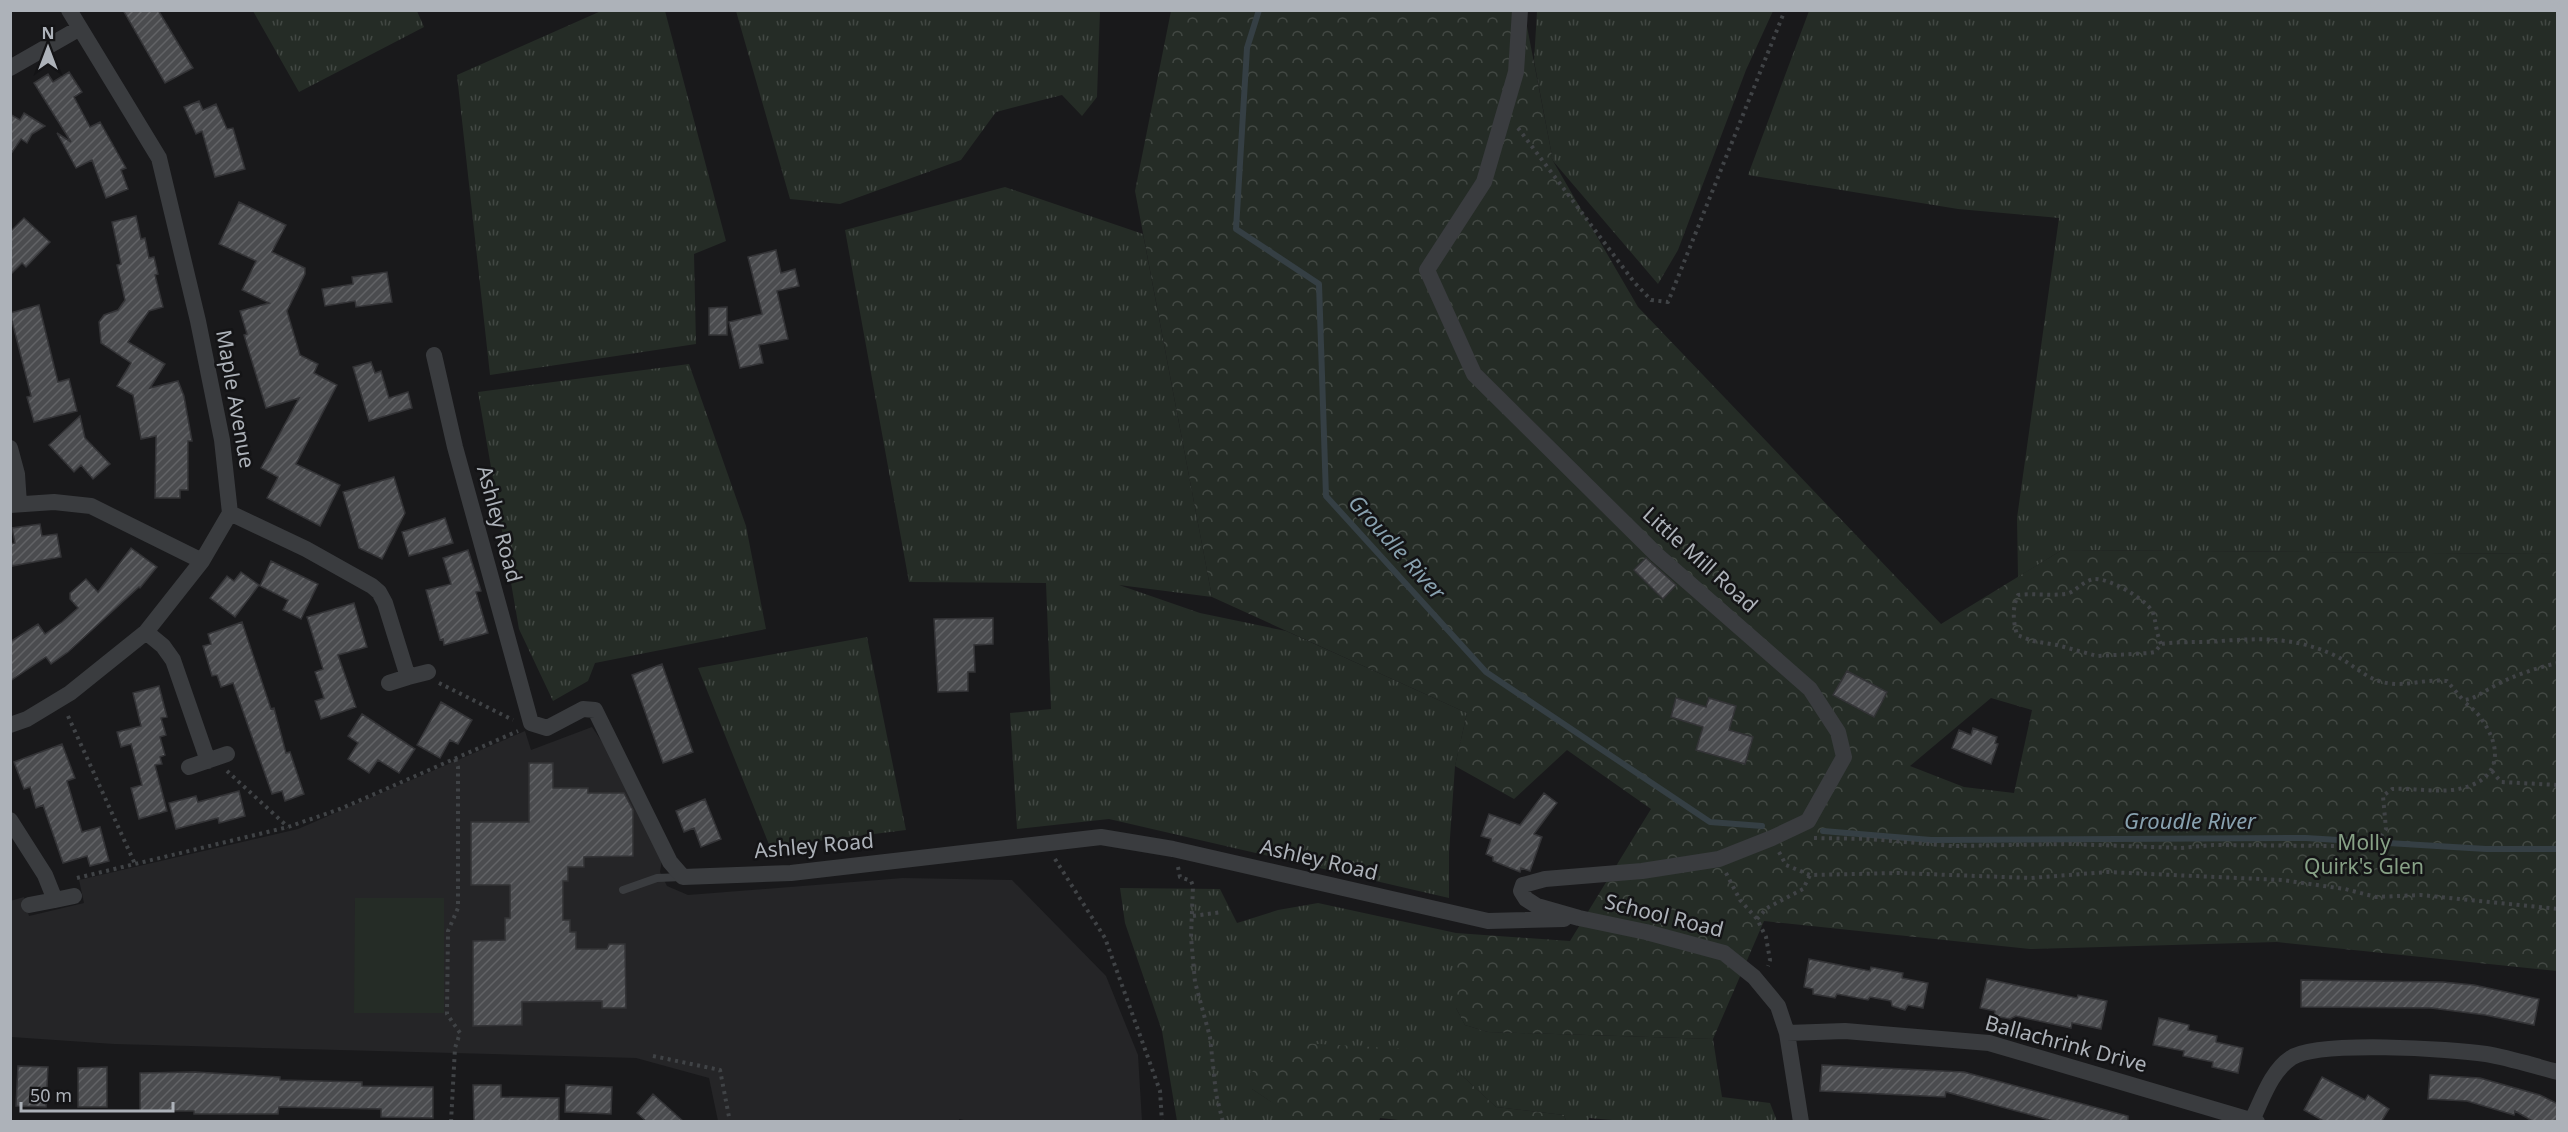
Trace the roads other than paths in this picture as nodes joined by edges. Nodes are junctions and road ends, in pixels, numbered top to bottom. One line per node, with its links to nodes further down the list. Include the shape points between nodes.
1 (69, 10): 3 (street, Maple Avenue)
2 (1521, 10): 24 (street, Little Mill Road, via 1516,72 1484,182 1427,270 1474,374 1657,555 1810,689 1838,732 1844,757 1808,821 1772,838 1719,859 1642,871 1545,879 1523,885 1521,891 1526,899 1537,906)
3 (80, 28): 4 (street); 8 (street, Maple Avenue, via 159,158 222,440)
4 (10, 68)
5 (434, 355): 19 (street, Ashley Road, via 529,725 547,728 583,709 595,710 670,861)
6 (10, 448): 7 (street, via 17,474)
7 (15, 505): 9 (street, via 54,502 91,506)
8 (230, 513): 9 (street); 12 (street, via 306,549 379,592)
9 (202, 561): 10 (street)
10 (146, 632): 14 (street, via 70,693); 16 (street, via 173,660)
11 (428, 672): 12 (street)
12 (408, 677): 13 (street)
13 (389, 683)
14 (10, 725)
15 (227, 754): 16 (street)
16 (208, 761): 17 (street)
17 (189, 767)
18 (10, 819): 22 (street, via 45,875)
19 (683, 877): 20 (lane, via 657,878); 24 (street, Ashley Road, via 791,873 1101,837 1488,921)
20 (623, 890)
21 (74, 896): 22 (street)
22 (55, 900): 23 (street)
23 (28, 904)
24 (1579, 918): 25 (street, School Road, via 1724,953 1754,977 1778,1006)
25 (1787, 1033): 27 (street, Ballachrink Drive, via 1845,1031 1989,1043); 28 (street, School Road)
26 (2558, 1072): 27 (street, via 2486,1054 2409,1048 2319,1048 2291,1058 2274,1076)
27 (2254, 1121)
28 (1801, 1122)

